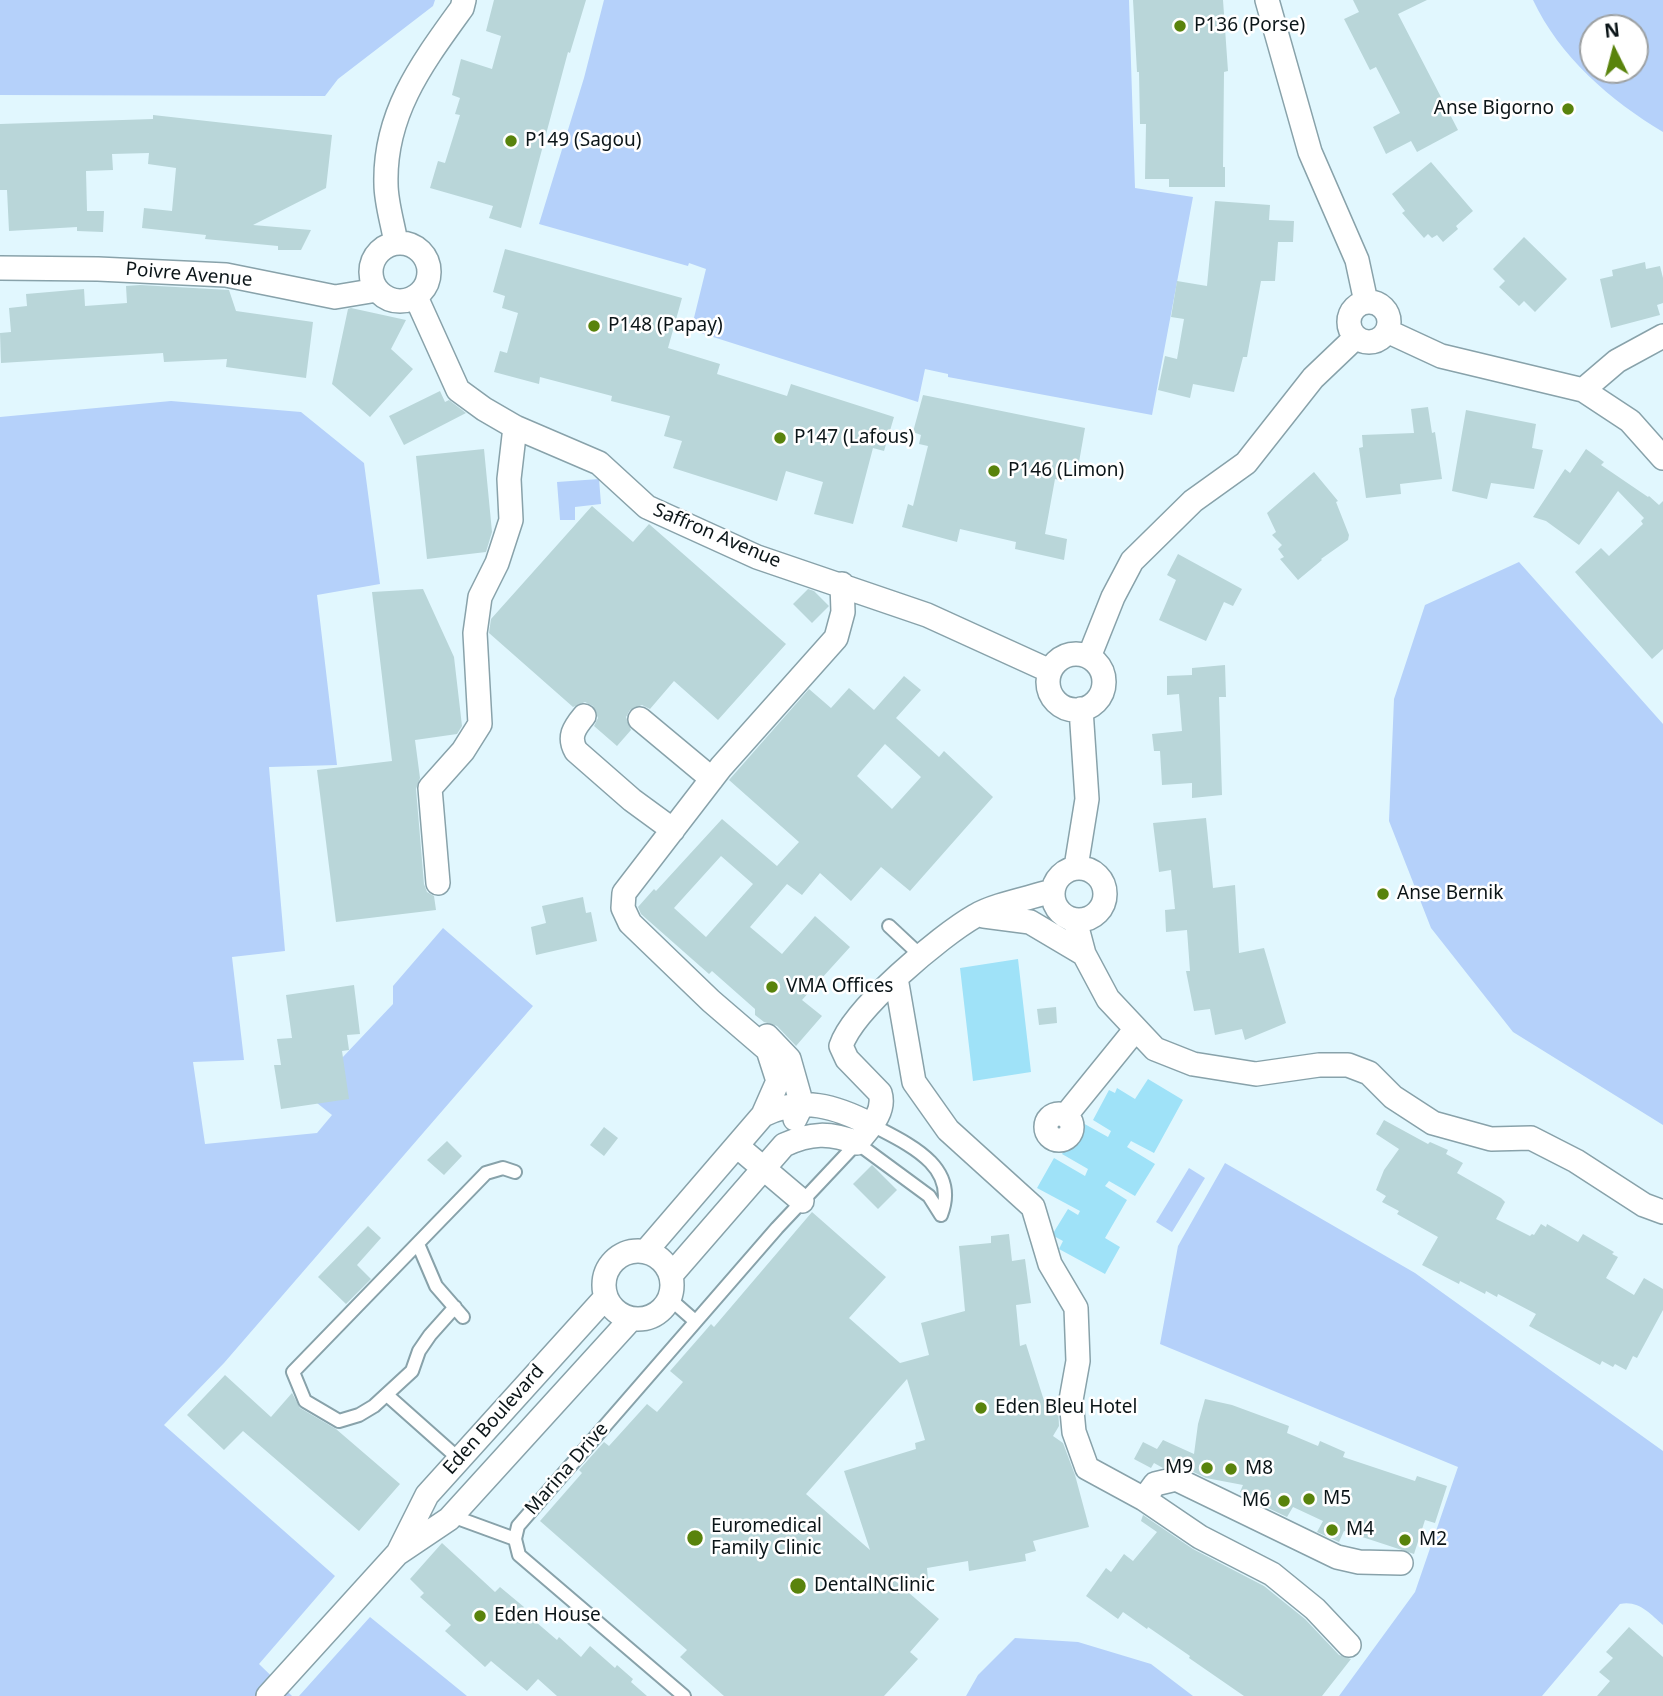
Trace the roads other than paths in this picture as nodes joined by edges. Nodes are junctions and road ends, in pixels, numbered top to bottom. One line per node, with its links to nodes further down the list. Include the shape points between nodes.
1 (464, 0): 3 (street, via 406,92 391,130 386,184)
2 (1267, 0): 7 (street, via 1310,152 1357,260)
3 (396, 243): 5 (street, via 374,257 370,274); 6 (street, via 415,247 428,262 428,281)
4 (0, 268): 5 (street, Poivre Avenue, via 226,275 335,296)
5 (377, 290): 6 (street, via 400,302)
6 (416, 297): 12 (street, Saffron Avenue, via 458,390)
7 (1366, 302): 8 (street, via 1383,307 1389,319); 10 (street, via 1350,313 1349,326)
8 (1387, 331): 10 (street, via 1372,341); 11 (street, via 1441,356)
9 (1663, 336): 11 (street, via 1617,361)
10 (1356, 337): 15 (street, via 1313,379 1246,463 1193,501 1132,561)
11 (1583, 390): 13 (street, via 1630,421)
12 (515, 427): 14 (street, Saffron Avenue, via 599,463 648,507 757,557); 23 (street, via 509,479 511,520 480,597 475,633 480,724 430,788)
13 (1663, 458)
14 (842, 584): 16 (street, Saffron Avenue, via 928,615); 20 (street, via 843,611 836,638)
15 (1089, 657): 16 (street, via 1063,657); 17 (street, via 1102,671 1104,681 1098,699)
16 (1050, 671): 17 (street, via 1048,687 1057,702)
17 (1081, 709): 22 (street, via 1087,799)
18 (584, 716): 21 (street, via 572,732 576,751)
19 (640, 719): 20 (street)
20 (712, 779): 21 (street)
21 (673, 830): 30 (street, via 624,893 623,908 630,923)
22 (1076, 867): 24 (street, via 1060,875); 26 (street, via 1100,878 1105,894 1099,911)
23 (438, 883)
24 (1052, 891): 25 (street); 26 (street, via 1055,907)
25 (977, 915): 28 (street, via 1030,922); 29 (street)
26 (1074, 920): 28 (street)
27 (889, 926): 29 (lane)
28 (1084, 954): 32 (street, via 1108,999)
29 (920, 955): 31 (street)
30 (681, 971): 33 (street, via 752,1020 789,1059); 34 (street, via 768,1051 778,1081)
31 (896, 978): 36 (street, via 845,1033 841,1046 847,1059 880,1093 881,1109); 52 (street, via 915,1082 948,1130 1033,1207 1051,1264 1076,1308 1078,1361 1071,1400 1074,1432 1087,1468)
32 (1135, 1030): 35 (street); 42 (street, via 1155,1049 1193,1064 1256,1074 1348,1065 1369,1073 1393,1097 1433,1123 1491,1139 1531,1138)
33 (802, 1105): 34 (street); 36 (street, via 842,1110); 38 (street)
34 (763, 1115): 37 (street)
35 (1066, 1115)
36 (864, 1134): 36 (lane, via 905,1142 936,1168 947,1193 942,1215 929,1196); 38 (street, via 820,1134); 41 (lane, Marina Drive)
37 (737, 1146): 39 (street); 44 (street)
38 (784, 1146): 39 (street)
39 (763, 1168): 41 (street); 45 (street)
40 (514, 1172): 43 (lane, via 503,1168 486,1173)
41 (802, 1201): 49 (lane, Marina Drive)
42 (1663, 1212)
43 (418, 1244): 50 (lane, via 436,1286 459,1312 430,1335 412,1371); 50 (lane, via 293,1372 305,1401 339,1421 359,1415)
44 (646, 1251): 45 (street, via 657,1255); 46 (street, via 634,1250 613,1261 603,1285)
45 (672, 1274): 47 (street)
46 (606, 1297): 48 (street, via 611,1307); 51 (street, Eden Boulevard)
47 (670, 1299): 48 (street, via 661,1312); 49 (lane)
48 (631, 1319): 53 (street, Eden Boulevard)
49 (695, 1321): 54 (lane, Marina Drive, via 518,1526)
50 (387, 1395): 51 (lane)
51 (459, 1458): 55 (street, Eden Boulevard, via 427,1495)
52 (1144, 1499): 56 (street, via 1156,1484 1176,1479 1337,1557); 57 (street, via 1200,1537 1272,1574)
53 (452, 1516): 54 (lane); 55 (street, Eden Boulevard)
54 (515, 1539): 59 (lane, via 519,1555)
55 (397, 1554): 58 (street, Eden Boulevard)
56 (1401, 1563)
57 (1349, 1645)
58 (268, 1696)
59 (684, 1696)

